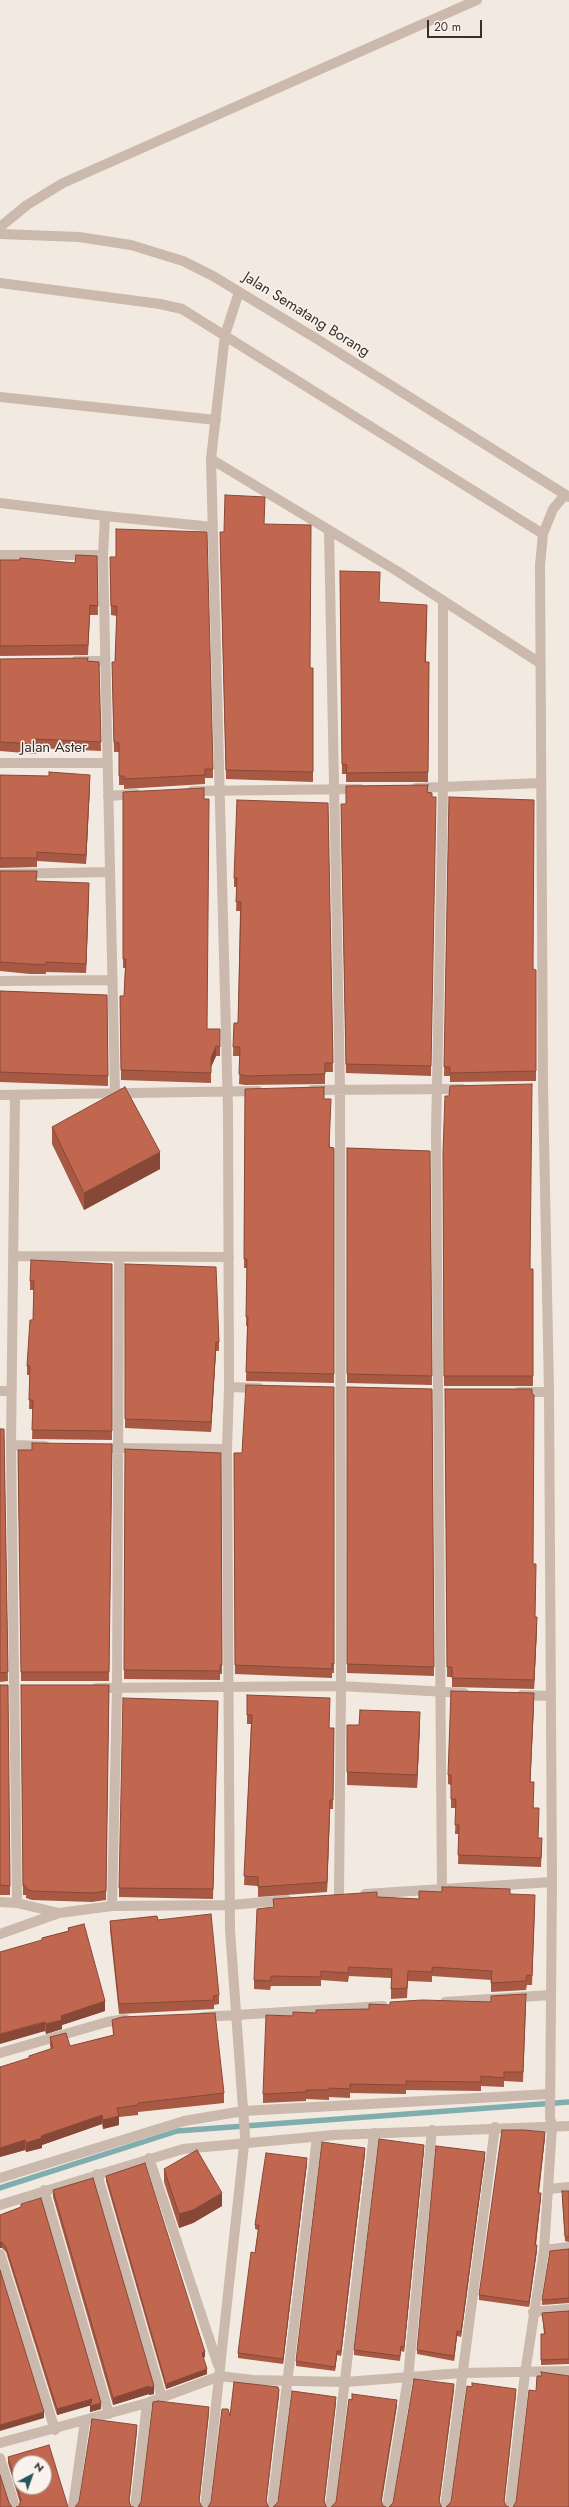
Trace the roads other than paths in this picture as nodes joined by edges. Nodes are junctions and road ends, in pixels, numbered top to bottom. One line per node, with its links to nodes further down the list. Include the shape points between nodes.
1 (477, 0): 2 (street, via 63,183 26,205)
2 (0, 227)
3 (0, 234): 5 (street, Jalan Sematang Borang, via 79,237 131,245 184,261)
4 (0, 283): 6 (street, via 182,308)
5 (239, 292): 6 (street); 10 (street, Jalan Sematang Borang)
6 (225, 335): 8 (street); 15 (street)
7 (0, 397): 8 (street)
8 (216, 420): 9 (street)
9 (211, 459): 13 (street); 14 (street)
10 (567, 496): 15 (street, via 553,509)
11 (0, 503): 12 (street)
12 (105, 516): 13 (street); 17 (street)
13 (213, 527): 29 (street)
14 (329, 530): 18 (street); 28 (street)
15 (542, 534): 21 (street)
16 (0, 555): 17 (street)
17 (103, 555): 20 (street)
18 (443, 600): 21 (street); 27 (street)
19 (68, 661): 20 (street)
20 (105, 661): 23 (street)
21 (540, 663): 24 (street)
22 (0, 763): 23 (street, Jalan Aster)
23 (107, 763): 32 (street)
24 (541, 783): 27 (street); 56 (street, via 539,1088)
25 (373, 788): 28 (street)
26 (404, 788): 27 (street)
27 (443, 788): 38 (street)
28 (334, 789): 29 (street); 39 (street)
29 (221, 790): 30 (street); 42 (street)
30 (183, 792)
31 (146, 794): 32 (street)
32 (108, 796): 33 (street)
33 (110, 872): 34 (street); 35 (street)
34 (0, 874)
35 (112, 980): 36 (street); 43 (street)
36 (0, 981)
37 (475, 1088): 38 (street)
38 (437, 1089): 39 (street); 54 (street)
39 (340, 1090): 41 (street); 63 (street)
40 (268, 1091): 42 (street)
41 (300, 1091)
42 (228, 1092): 43 (street); 48 (street)
43 (115, 1093): 45 (street)
44 (0, 1095): 45 (street)
45 (15, 1095): 46 (street)
46 (14, 1256): 47 (street); 52 (street)
47 (119, 1257): 48 (street); 60 (street)
48 (229, 1257): 49 (street)
49 (229, 1387): 50 (street); 61 (street)
50 (268, 1388)
51 (0, 1391): 52 (street)
52 (12, 1391): 57 (street)
53 (424, 1392): 54 (street)
54 (444, 1392): 68 (street)
55 (510, 1392): 56 (street)
56 (549, 1392): 71 (street)
57 (11, 1445): 58 (street); 65 (street)
58 (56, 1446)
59 (102, 1448): 60 (street)
60 (117, 1448): 61 (street); 67 (street)
61 (227, 1449): 62 (street)
62 (229, 1686): 63 (street); 67 (street); 77 (street)
63 (341, 1686): 68 (street); 73 (street, via 343,1896)
64 (0, 1688): 65 (street)
65 (19, 1688): 76 (street)
66 (86, 1688): 67 (street)
67 (117, 1688): 78 (street)
68 (442, 1693): 69 (street); 73 (street)
69 (473, 1694)
70 (511, 1695): 71 (street)
71 (550, 1696): 72 (street)
72 (552, 1882): 73 (street); 81 (street)
73 (442, 1890)
74 (300, 1899): 77 (street)
75 (0, 1902): 76 (street)
76 (17, 1903): 79 (street)
77 (231, 1905): 78 (street); 84 (street, via 230,1930)
78 (112, 1906): 79 (street)
79 (59, 1913): 80 (street)
80 (0, 1934)
81 (550, 1995): 82 (street); 88 (street)
82 (432, 2003)
83 (393, 2005): 84 (street)
84 (236, 2015): 85 (street); 89 (street)
85 (190, 2017)
86 (136, 2019): 87 (street, via 107,2022)
87 (0, 2053)
88 (550, 2096): 89 (street); 92 (street)
89 (244, 2115): 96 (street); 99 (street, via 184,2121)
90 (569, 2126): 92 (street)
91 (495, 2127): 92 (street); 93 (street); 111 (street)
92 (552, 2127): 101 (street)
93 (432, 2130): 94 (street); 113 (street)
94 (374, 2133): 95 (street); 115 (street)
95 (317, 2137): 96 (street); 114 (street)
96 (244, 2140): 97 (street, via 183,2149); 110 (street)
97 (149, 2158): 98 (street); 110 (street)
98 (97, 2174): 102 (street); 116 (street)
99 (0, 2178)
100 (569, 2187): 101 (street)
101 (549, 2189): 105 (street)
102 (44, 2190): 103 (street); 118 (street)
103 (0, 2205)
104 (569, 2248): 105 (street)
105 (544, 2250): 108 (street)
106 (0, 2254): 120 (street)
107 (569, 2309): 108 (street)
108 (534, 2312): 112 (street)
109 (569, 2371): 112 (street)
110 (220, 2372): 114 (street); 116 (street); 126 (street)
111 (462, 2373): 112 (street); 113 (street); 130 (street)
112 (525, 2373): 131 (street)
113 (408, 2378): 115 (street); 129 (street)
114 (286, 2381): 115 (street); 127 (street)
115 (345, 2382): 128 (street)
116 (162, 2398): 117 (street)
117 (147, 2403): 118 (street); 125 (street)
118 (109, 2414): 119 (street)
119 (85, 2421): 120 (street); 124 (street)
120 (55, 2430): 121 (street)
121 (0, 2443)
122 (0, 2458): 123 (street)
123 (15, 2507)
124 (73, 2507)
125 (135, 2507)
126 (205, 2507)
127 (272, 2507)
128 (330, 2507)
129 (387, 2507)
130 (445, 2507)
131 (510, 2507)

